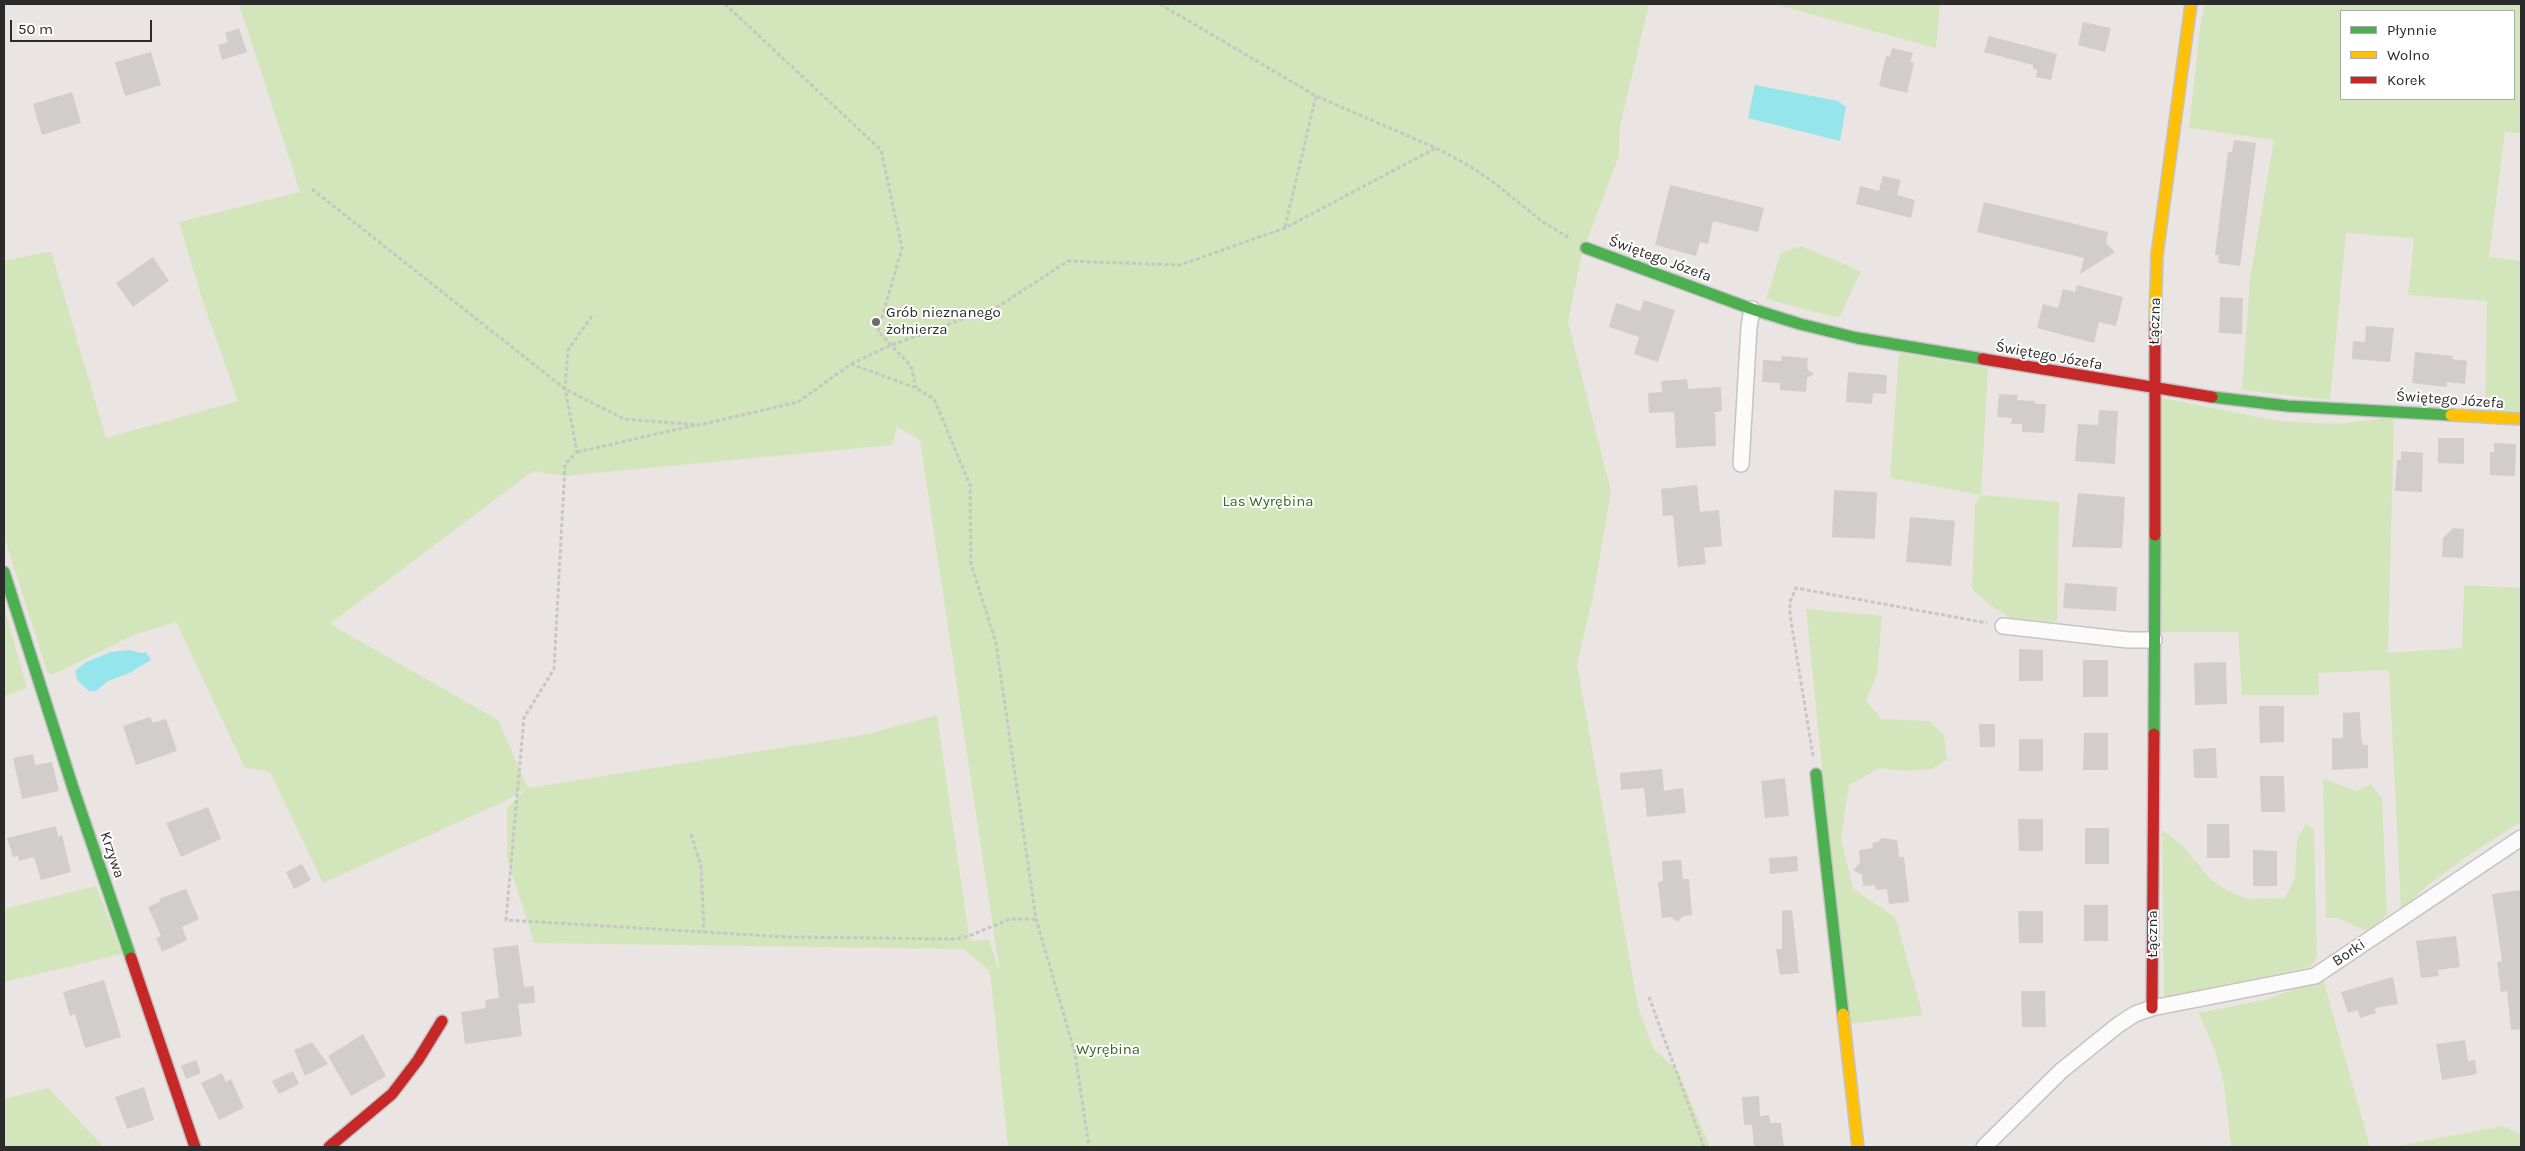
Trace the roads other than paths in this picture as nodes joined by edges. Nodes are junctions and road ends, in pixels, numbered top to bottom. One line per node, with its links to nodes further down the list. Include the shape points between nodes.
1 (2192, 4): 4 (street, Łączna, via 2157,255)
2 (1586, 248): 3 (street, Świętego Józefa)
3 (1752, 309): 4 (street, Świętego Józefa, via 1857,338); 6 (street)
4 (2155, 388): 5 (street, Świętego Józefa, via 2288,406); 9 (street, Łączna)
5 (2521, 419)
6 (1741, 464)
7 (4, 572): 14 (street, Krzywa, via 70,779)
8 (2002, 626): 9 (street)
9 (2154, 640): 12 (street, Łączna)
10 (1816, 774): 16 (street)
11 (2521, 838): 12 (street, Borki, via 2316,976)
12 (2152, 1008): 17 (street, via 2118,1024 2061,1071)
13 (442, 1020): 15 (street, via 418,1060 392,1094)
14 (195, 1147)
15 (329, 1147)
16 (1858, 1147)
17 (1984, 1147)

